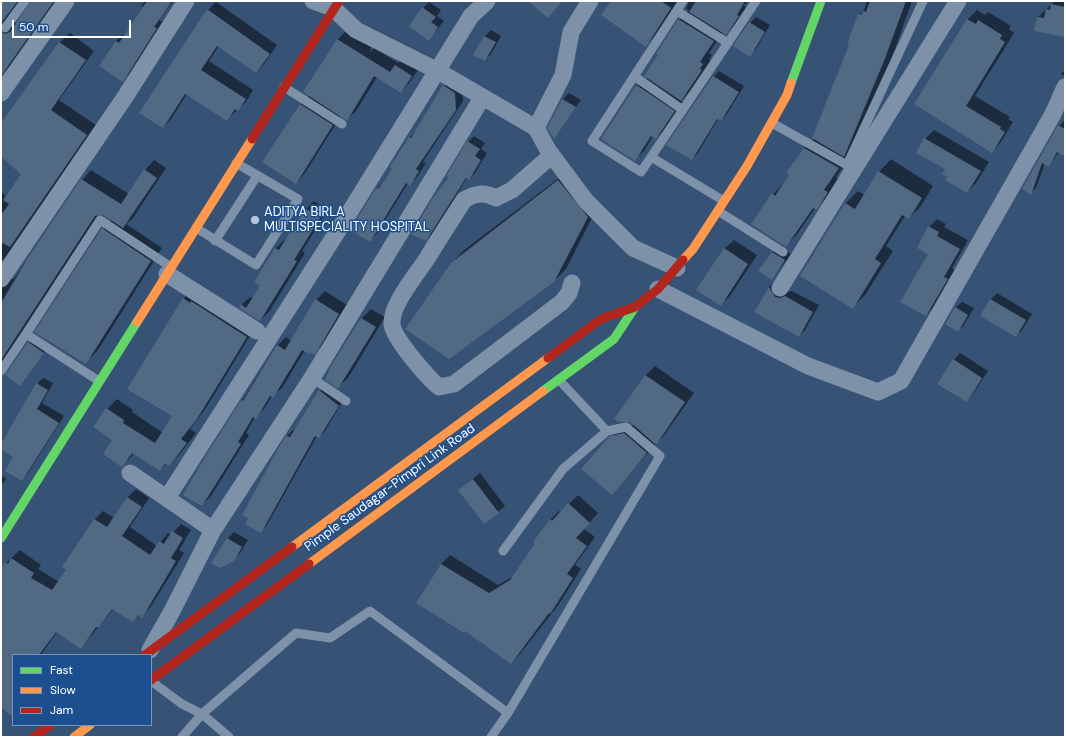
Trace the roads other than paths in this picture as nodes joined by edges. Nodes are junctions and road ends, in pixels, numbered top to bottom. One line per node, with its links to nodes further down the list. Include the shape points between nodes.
1 (25, 1): 14 (lane)
2 (66, 1): 20 (street)
3 (186, 1): 37 (street, via 125,97)
4 (313, 1): 12 (street)
5 (487, 1): 16 (street, via 471,16)
6 (590, 1): 25 (street, via 571,32 563,75)
7 (683, 1): 13 (lane)
8 (756, 1): 15 (lane)
9 (821, 1): 23 (street, Pimple Saudagar-Pimpri Link Road, via 787,95)
10 (923, 1): 23 (lane, via 847,165)
11 (958, 1): 39 (street)
12 (336, 5): 16 (street, via 356,30); 18 (street)
13 (677, 11): 15 (lane); 17 (lane)
14 (5, 28)
15 (728, 43): 22 (lane)
16 (438, 71): 21 (street); 51 (street)
17 (634, 76): 22 (lane); 27 (lane, via 592,141 641,172)
18 (284, 87): 24 (lane); 28 (street)
19 (1065, 87): 40 (street, via 1053,114 901,381 878,392 835,377 808,366)
20 (1, 93)
21 (482, 98): 25 (street); 45 (street)
22 (683, 110): 27 (lane)
23 (772, 123): 30 (street, Pimple Saudagar-Pimpri Link Road)
24 (342, 124)
25 (536, 128): 26 (street)
26 (552, 155): 35 (street, via 586,201 633,248); 38 (street, via 512,190 496,198 488,194 474,194 464,200 394,311 392,325 428,378 439,387 454,384 562,302 569,293)
27 (651, 157): 30 (lane)
28 (236, 163): 29 (lane); 32 (street)
29 (257, 176): 33 (lane); 33 (lane, via 298,199 256,265)
30 (724, 201): 31 (street, Pimple Saudagar-Pimpri Link Road)
31 (718, 211): 34 (lane); 35 (street, Pimple Saudagar-Pimpri Link Road)
32 (196, 228): 33 (lane); 36 (street)
33 (215, 241)
34 (783, 252)
35 (677, 268): 40 (street, Pimple Saudagar-Pimpri Link Road)
36 (169, 270): 42 (street); 43 (lane, via 100,220); 47 (street)
37 (1, 279)
38 (572, 283)
39 (780, 288)
40 (658, 289): 41 (street, Pimple Saudagar-Pimpri Link Road)
41 (635, 308): 46 (street, Pimple Saudagar-Pimpri Link Road, via 614,339); 55 (street, Pimple Saudagar-Pimpri Link Road, via 600,320)
42 (257, 331)
43 (26, 334): 44 (lane); 47 (lane)
44 (1, 371)
45 (312, 378): 48 (lane); 52 (street)
46 (559, 379): 49 (lane); 57 (street, Pimple Saudagar-Pimpri Link Road)
47 (99, 381): 53 (street)
48 (346, 401)
49 (608, 432): 54 (lane, via 563,469); 58 (lane, via 626,427 660,456)
50 (130, 473): 51 (street)
51 (167, 498): 52 (street)
52 (212, 530): 56 (street)
53 (1, 538)
54 (503, 551)
55 (149, 654)
56 (149, 654)
57 (155, 677): 59 (lane, via 182,704)
58 (508, 712): 59 (lane, via 370,611 330,638 296,633); 66 (lane)
59 (202, 714): 64 (lane); 65 (lane)
60 (49, 726): 62 (street)
61 (89, 726): 63 (street)
62 (34, 737)
63 (74, 737)
64 (182, 737)
65 (229, 737)
66 (492, 737)

